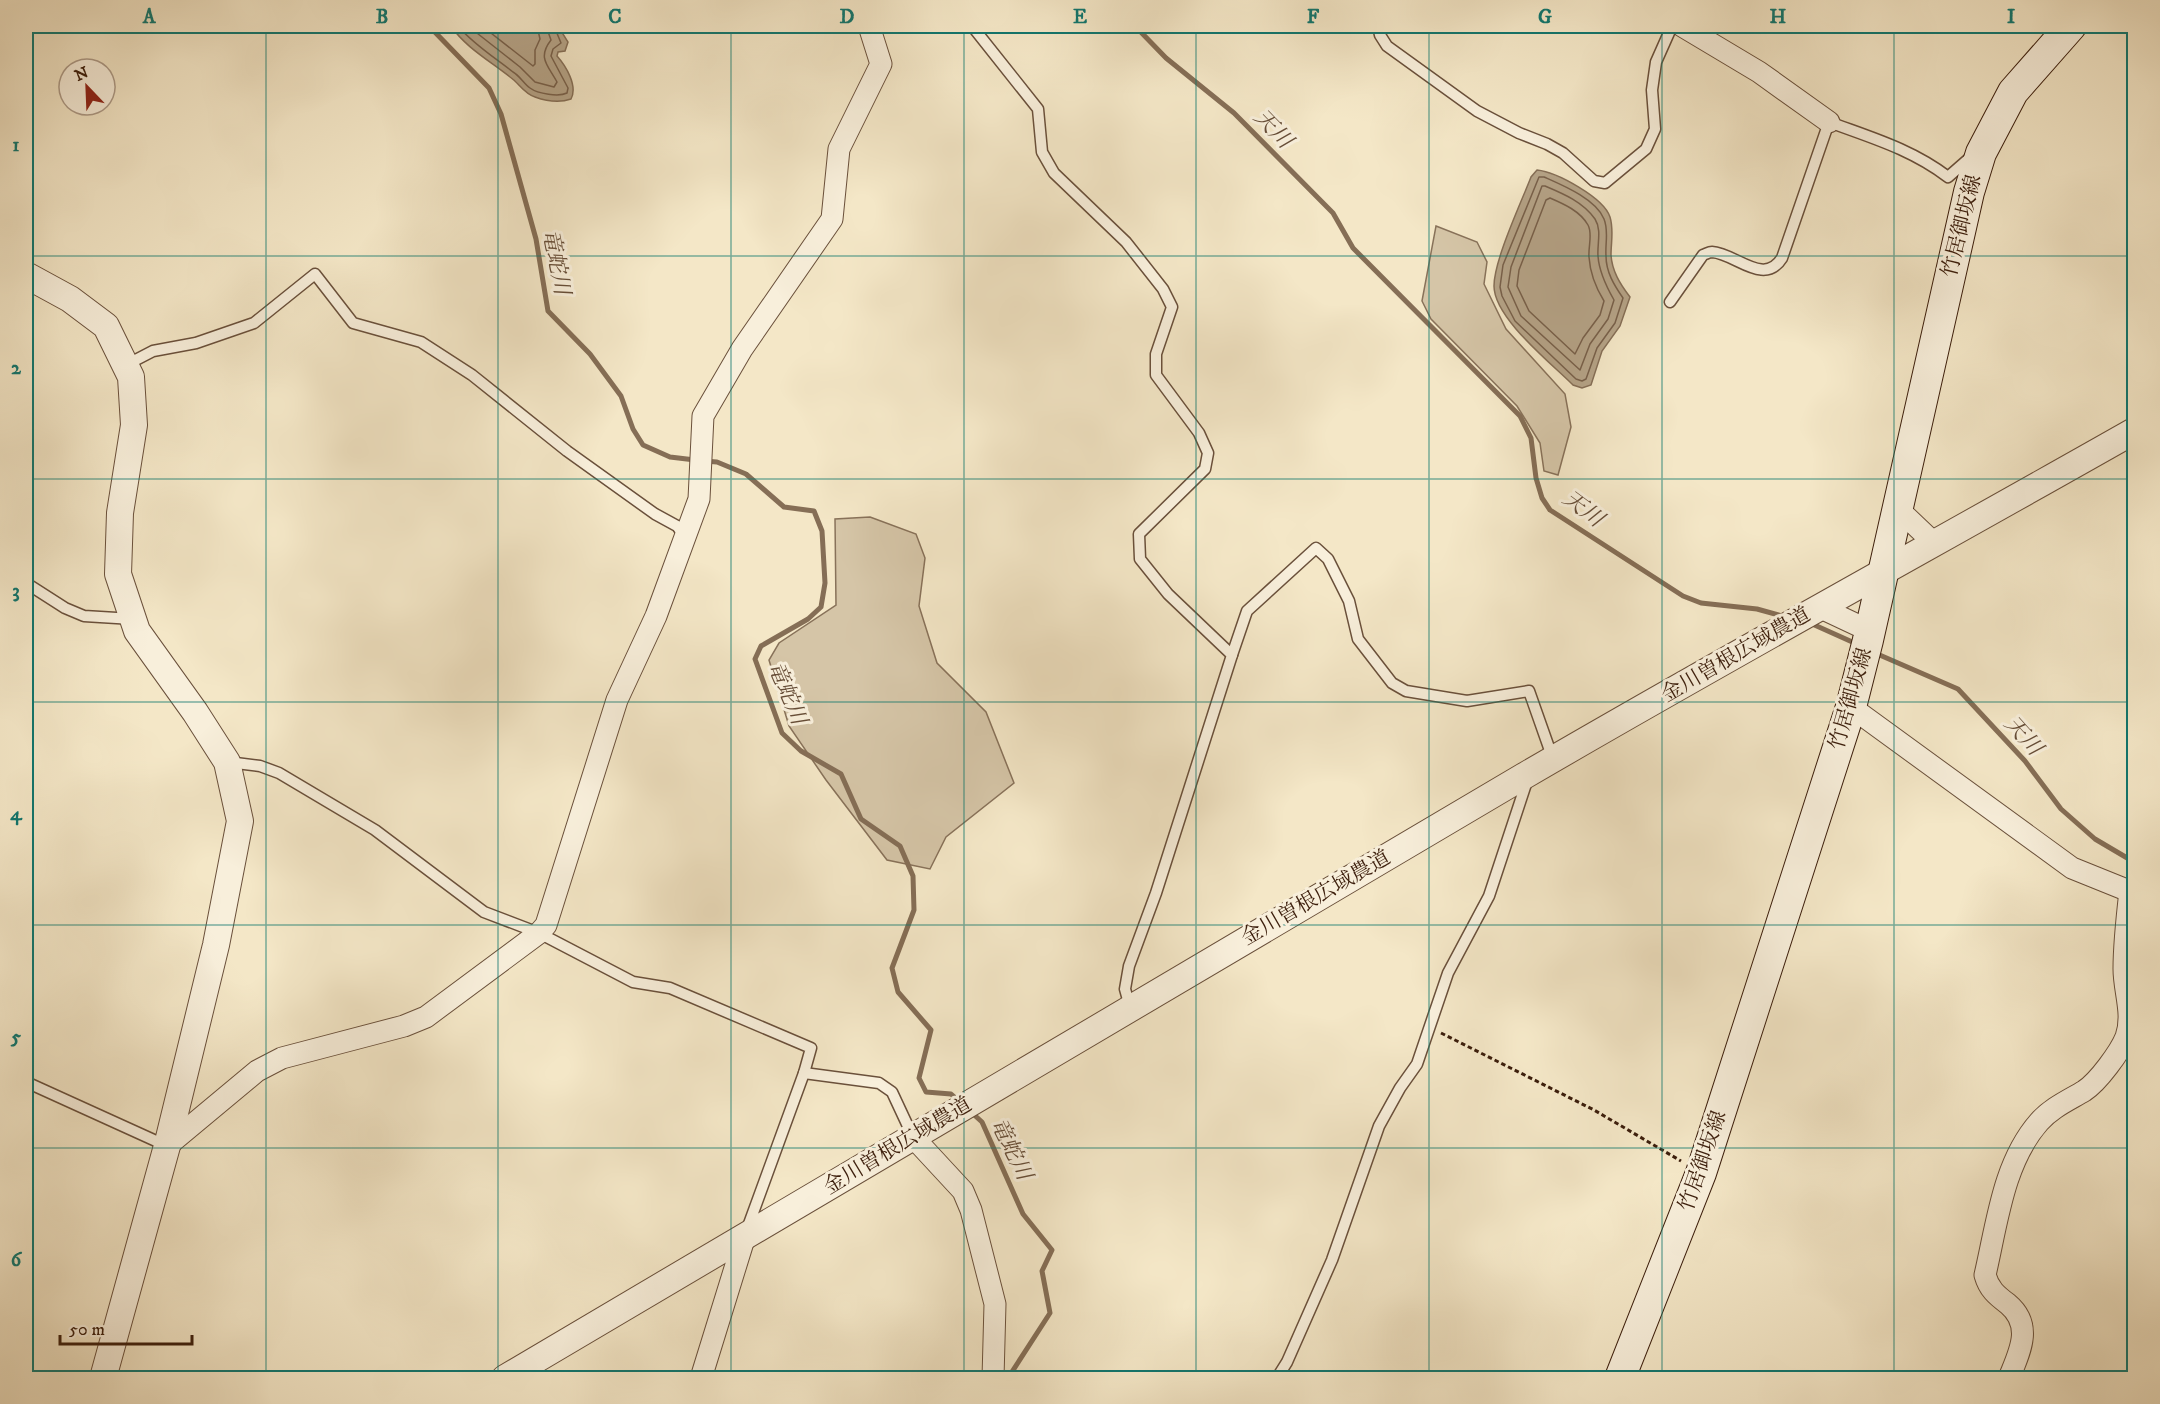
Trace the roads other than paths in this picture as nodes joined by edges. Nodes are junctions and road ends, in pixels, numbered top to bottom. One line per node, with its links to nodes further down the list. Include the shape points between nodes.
1 (869, 26): 16 (street, via 881,64 839,149 832,219 742,349 703,416 699,499)
2 (972, 26): 23 (lane, via 1038,109 1042,152 1054,173 1126,242 1172,308 1156,354 1156,375 1199,433 1208,453 1206,469 1139,534 1140,559 1168,594)
3 (1378, 26): 4 (lane, via 1387,46 1477,111 1547,144 1594,181 1605,183 1646,149 1654,129 1652,90 1656,62)
4 (1672, 26)
5 (1682, 26): 9 (street, via 1759,72)
6 (2071, 26): 10 (main road, 竹居御坂線, via 2013,92)
7 (2129, 26): 8 (lane)
8 (2134, 34)
9 (1829, 122): 10 (lane, via 1907,151 1948,177 1970,157); 12 (lane, via 1777,265 1762,270 1713,252 1703,255)
10 (1981, 153): 15 (main road, 竹居御坂線)
11 (26, 275): 13 (street, via 70,299 106,326)
12 (1670, 302)
13 (125, 365): 16 (lane, via 153,351 196,343 254,323 315,274 353,323 421,342 472,375 655,514 677,526); 21 (street, via 131,377 134,425 120,513 118,574)
14 (2134, 431): 17 (street, 金川曽根広域農道)
15 (1897, 508): 17 (street); 18 (main road, 竹居御坂線)
16 (686, 538): 29 (street, via 617,700 546,925)
17 (1935, 544): 18 (street, 金川曽根広域農道)
18 (1882, 573): 20 (street, 金川曽根広域農道); 22 (main road, 竹居御坂線)
19 (26, 584): 21 (lane, via 84,616)
20 (1814, 610): 22 (street); 25 (street, 金川曽根広域農道)
21 (133, 619): 26 (street, via 137,631)
22 (1867, 645): 24 (main road, 竹居御坂線)
23 (1232, 655): 25 (lane, via 1247,611 1316,549 1328,559 1349,601 1358,639 1392,683 1406,691 1467,701 1529,691); 30 (lane, via 1129,966 1125,989)
24 (1851, 707): 28 (street, via 2072,868); 41 (main road, 竹居御坂線, via 1701,1173)
25 (1553, 760): 27 (street, 金川曽根広域農道)
26 (227, 762): 29 (lane, via 279,773 375,830 484,912); 34 (street, via 240,821 216,945)
27 (1529, 773): 30 (street, 金川曽根広域農道); 40 (lane, via 1490,896 1448,973 1417,1064 1379,1126 1332,1260)
28 (2132, 892): 42 (street, via 2124,970 2130,1021 2125,1039 2087,1089 2041,1119 2009,1173 1985,1275 1994,1294 2018,1316 2023,1330 2024,1341)
29 (539, 933): 31 (lane, via 633,982 670,988 811,1047); 34 (street, via 426,1017 282,1058 257,1071)
30 (1130, 1007): 33 (street, 金川曽根広域農道)
31 (804, 1073): 33 (lane, via 879,1083 892,1092); 35 (lane)
32 (26, 1082): 34 (lane)
33 (913, 1137): 35 (street, 金川曽根広域農道); 39 (street, via 963,1191 971,1210 995,1305)
34 (167, 1146): 36 (street)
35 (744, 1239): 37 (street, 金川曽根広域農道); 38 (street)
36 (103, 1378)
37 (505, 1378)
38 (701, 1378)
39 (993, 1378)
40 (1277, 1378)
41 (1620, 1378)
42 (2009, 1378)

